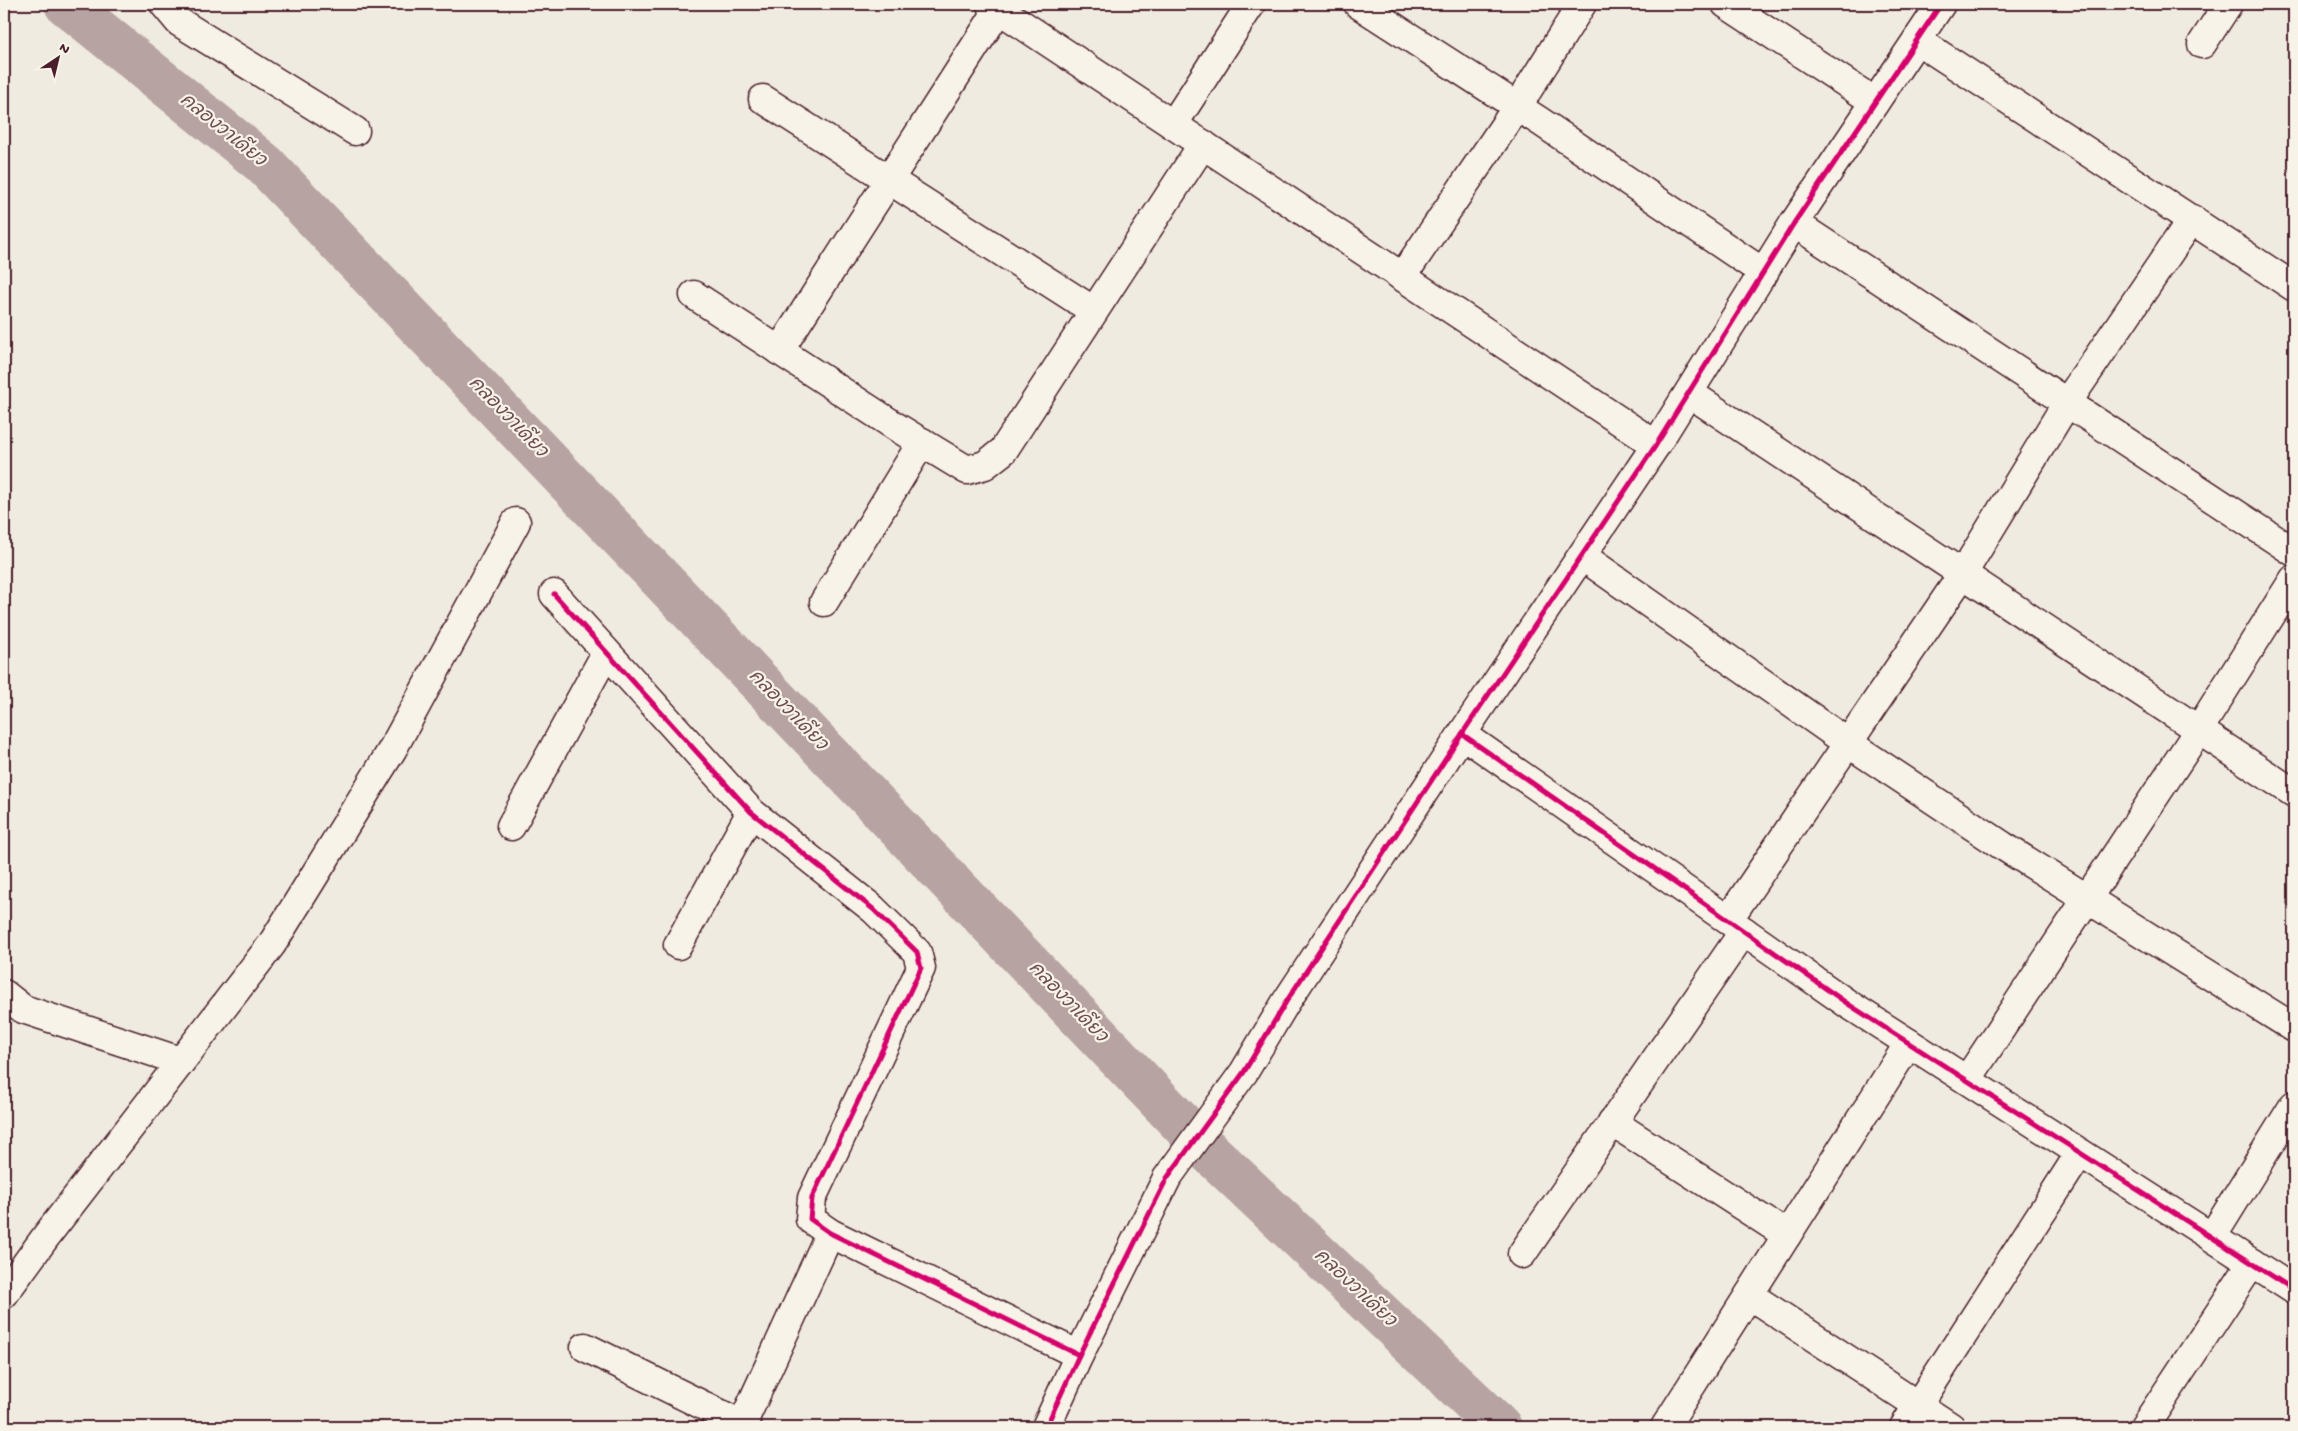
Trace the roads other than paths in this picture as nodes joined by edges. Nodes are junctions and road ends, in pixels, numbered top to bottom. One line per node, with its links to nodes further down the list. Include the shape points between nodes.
1 (164, 4): 15 (street, via 179,22)
2 (1252, 4): 14 (street)
3 (1358, 4): 13 (street)
4 (1582, 4): 13 (street)
5 (1726, 4): 12 (street)
6 (1941, 4): 9 (street)
7 (2228, 4): 10 (street)
8 (995, 6): 14 (street); 17 (street)
9 (1917, 40): 12 (street); 18 (street)
10 (2202, 44)
11 (763, 99): 17 (street)
12 (1875, 102): 19 (street)
13 (1517, 107): 20 (street); 21 (street)
14 (1173, 125): 16 (street)
15 (355, 132)
16 (1203, 144): 21 (street); 24 (street)
17 (888, 179): 24 (street); 25 (street)
18 (2192, 218): 22 (street); 27 (street)
19 (1794, 223): 20 (street); 27 (street)
20 (1764, 273): 26 (street)
21 (1402, 277): 29 (street)
22 (2294, 287)
23 (694, 295): 25 (street)
24 (1094, 311): 28 (street, via 1003,451 991,461 967,470)
25 (779, 351): 28 (street)
26 (1689, 393): 29 (street); 33 (street)
27 (2068, 402): 31 (street); 33 (street)
28 (922, 442): 36 (street)
29 (1656, 445): 32 (street)
30 (516, 522): 50 (street, via 392,750 272,944)
31 (2294, 552)
32 (1582, 556): 39 (street); 40 (street)
33 (1962, 575): 38 (street); 40 (street)
34 (2294, 579): 38 (street)
35 (554, 594): 37 (street)
36 (824, 602)
37 (606, 653): 42 (street); 43 (street)
38 (2198, 730): 41 (street); 44 (street)
39 (1462, 734): 45 (street); 64 (street, via 1286,1002 1244,1072 1167,1178)
40 (1848, 743): 44 (street); 45 (street)
41 (2294, 793)
42 (751, 812): 46 (street); 55 (street, via 873,909 917,952 921,968 812,1198 810,1219)
43 (511, 826)
44 (2086, 898): 48 (street); 51 (street)
45 (1736, 925): 49 (street); 53 (street)
46 (678, 945)
47 (4, 994): 50 (street, via 23,1010)
48 (2294, 1028)
49 (1909, 1043): 51 (street); 56 (street)
50 (180, 1062): 61 (street)
51 (1967, 1080): 54 (street)
52 (2294, 1105): 57 (street)
53 (1612, 1122): 56 (street); 58 (street)
54 (2080, 1153): 57 (street); 65 (street)
55 (830, 1233): 64 (street); 66 (street)
56 (1787, 1235): 62 (street)
57 (2212, 1237): 59 (street)
58 (1522, 1254)
59 (2252, 1263): 60 (street); 70 (street)
60 (2294, 1290)
61 (4, 1294)
62 (1749, 1295): 65 (street); 68 (street)
63 (585, 1347): 66 (street)
64 (1079, 1355): 67 (street)
65 (1911, 1417): 69 (street)
66 (744, 1426)
67 (1046, 1427)
68 (1664, 1427)
69 (1951, 1427)
70 (2144, 1427)

